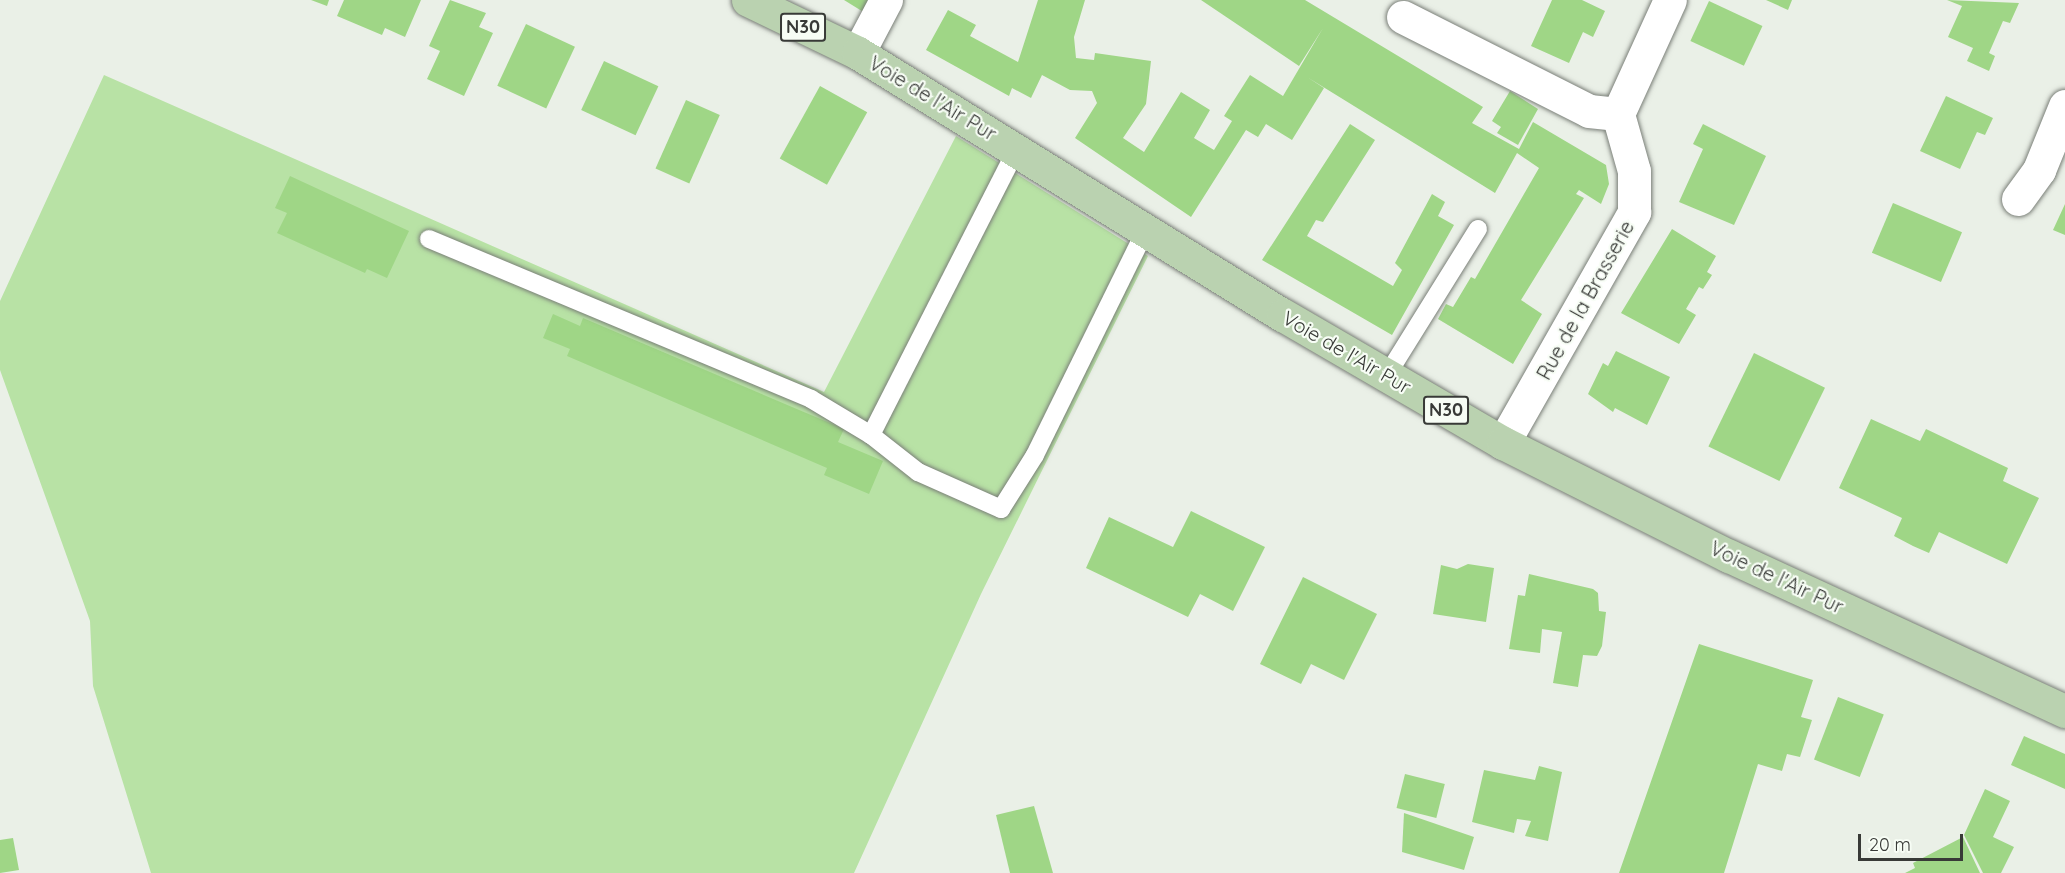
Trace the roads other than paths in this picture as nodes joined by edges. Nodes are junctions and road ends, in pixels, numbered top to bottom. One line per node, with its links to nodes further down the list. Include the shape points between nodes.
1 (748, 0): 5 (main road, Voie de l'Air Pur / N30)
2 (886, 0): 5 (street)
3 (1670, 0): 7 (street)
4 (1403, 17): 7 (street, via 1588,111)
5 (858, 53): 8 (main road, Voie de l'Air Pur / N30)
6 (2064, 113): 9 (street, via 2038,170)
7 (1618, 114): 15 (street, Rue de la Brasserie, via 1634,171 1634,212)
8 (1017, 149): 10 (main road, Voie de l'Air Pur / N30); 14 (lane)
9 (2019, 199)
10 (1146, 229): 13 (main road, Voie de l'Air Pur / N30); 14 (lane, via 1035,455 1001,509 918,472)
11 (1478, 229): 13 (lane)
12 (429, 238): 14 (lane, via 811,399)
13 (1387, 375): 15 (main road, Voie de l'Air Pur / N30)
14 (871, 435)
15 (1503, 442): 16 (main road, Voie de l'Air Pur / N30, via 1729,556)
16 (2065, 711)

